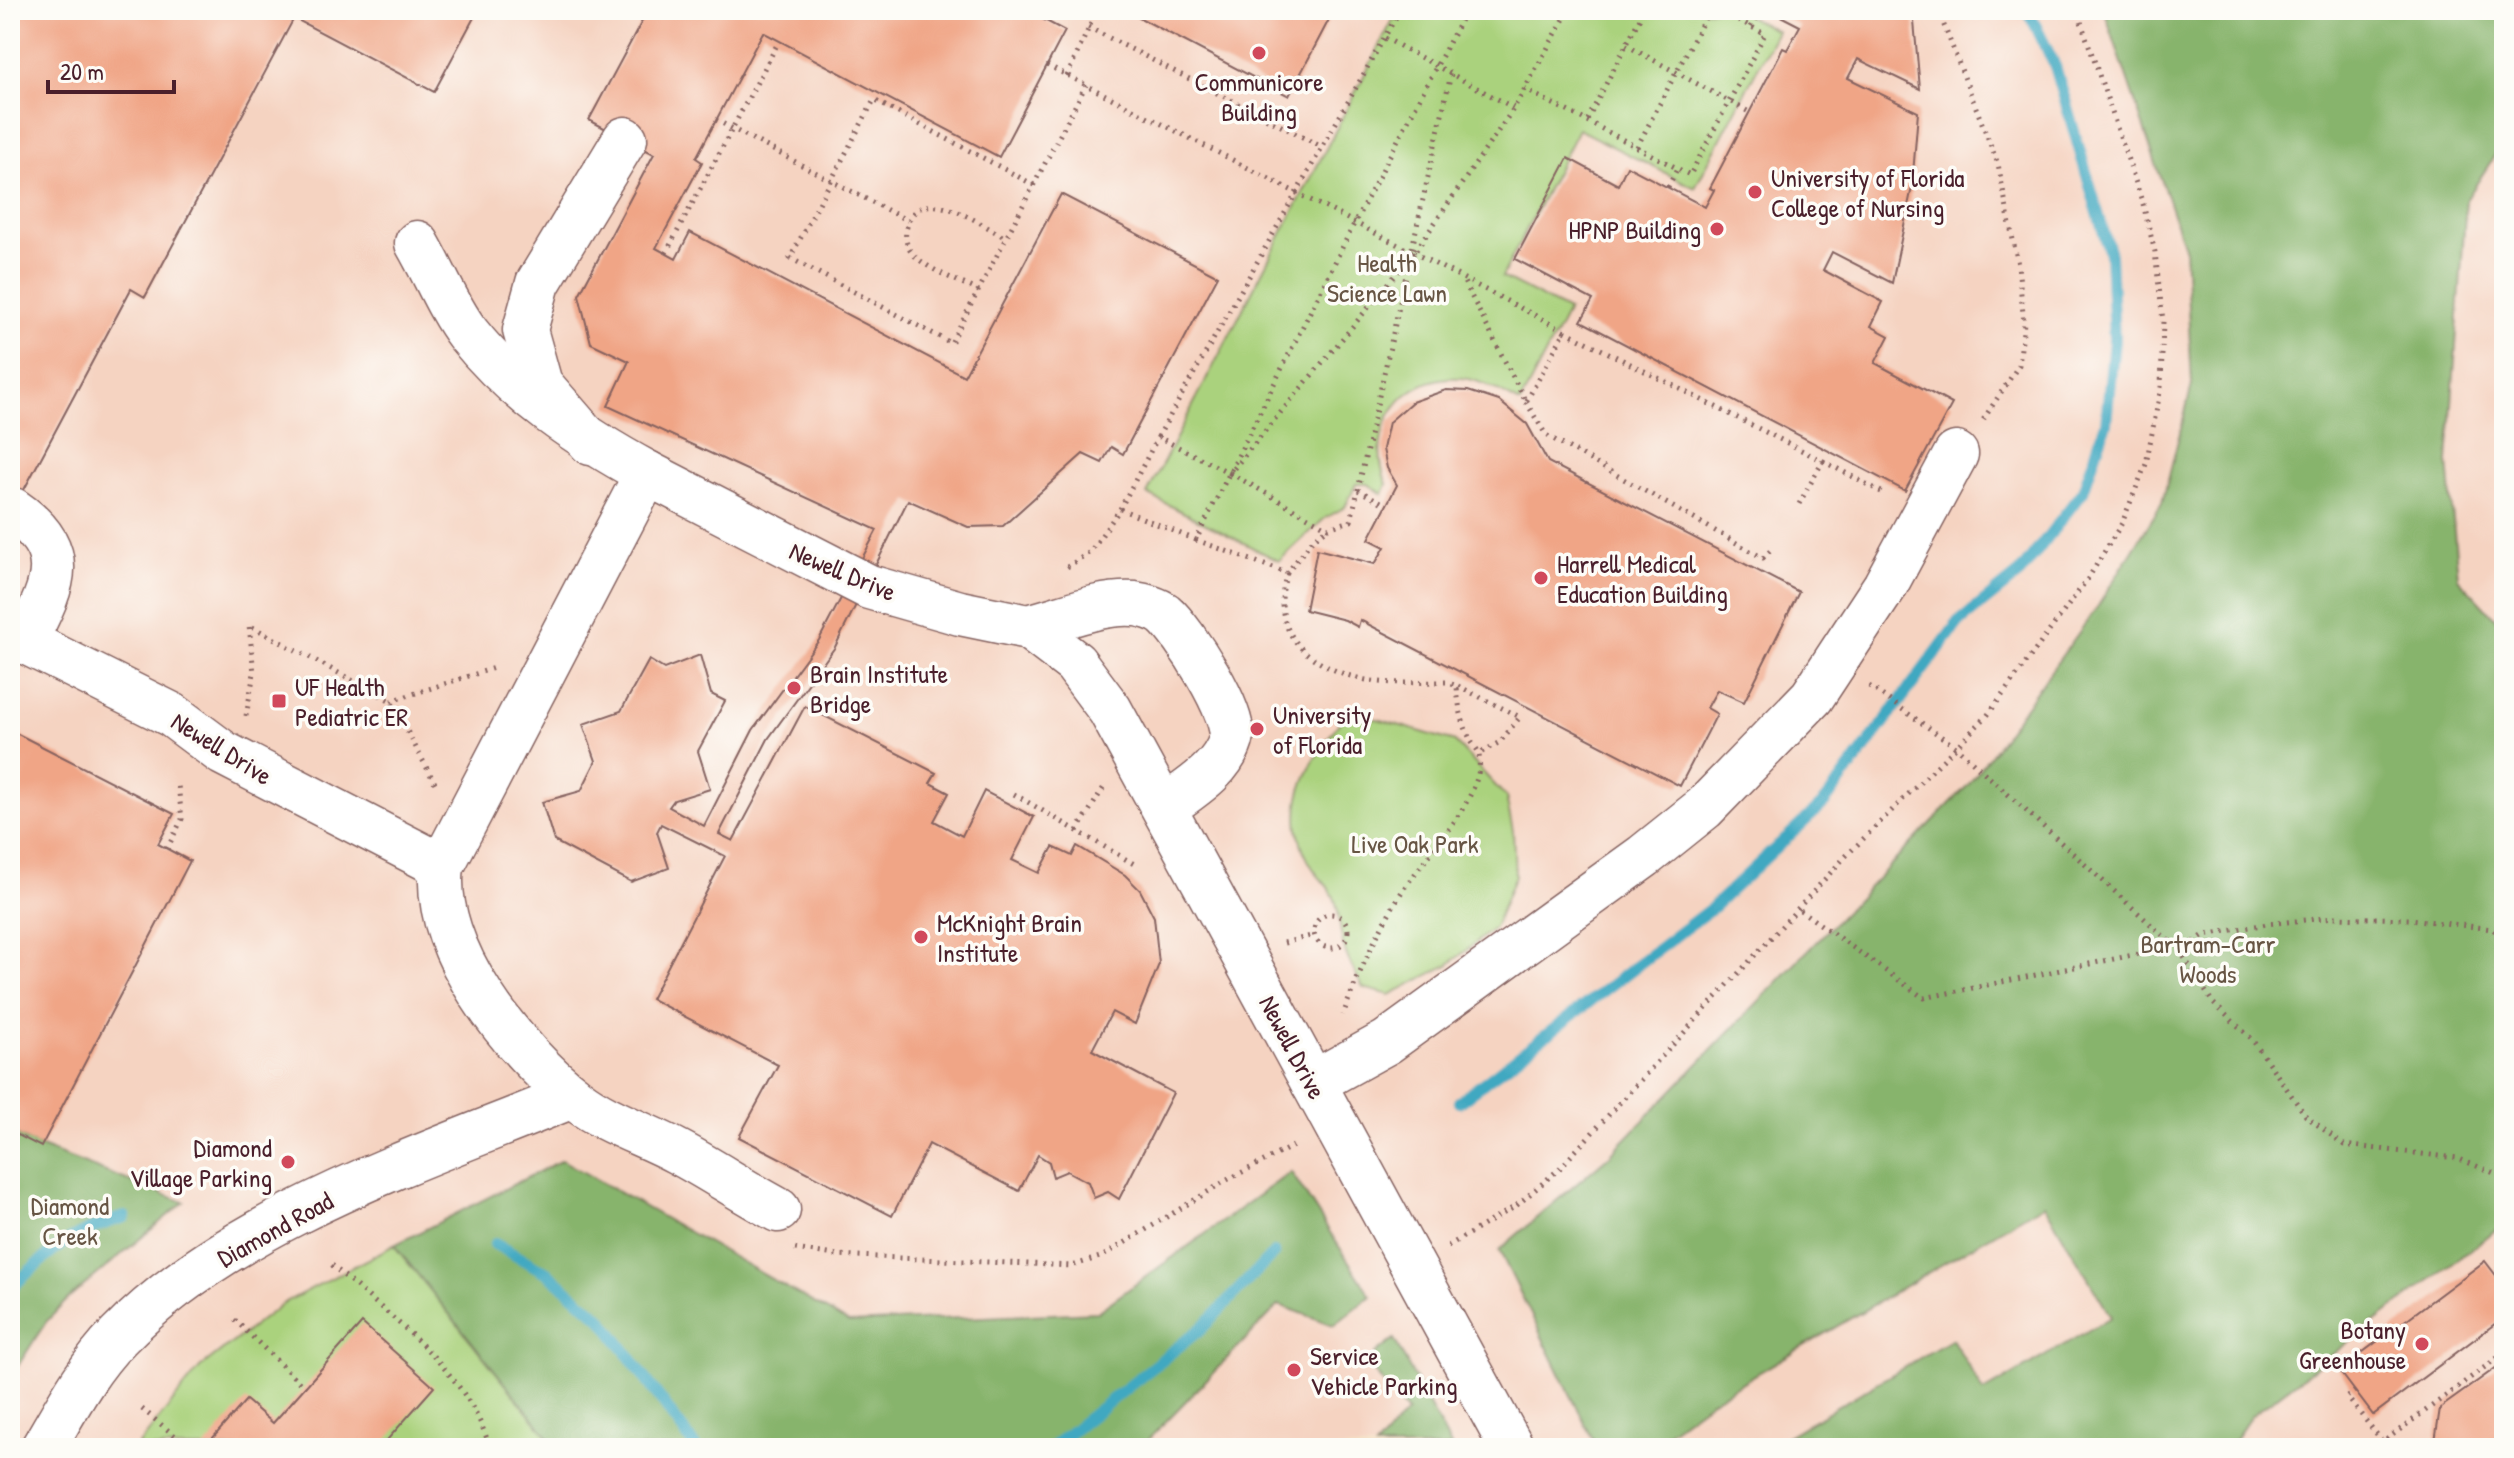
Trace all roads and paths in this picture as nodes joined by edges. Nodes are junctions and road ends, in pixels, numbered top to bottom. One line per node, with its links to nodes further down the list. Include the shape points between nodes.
1 (1097, 10): 11 (path)
2 (1400, 10): 13 (path)
3 (1466, 10): 17 (path)
4 (1569, 10): 22 (path)
5 (1644, 10): 15 (path)
6 (1709, 10): 18 (path)
7 (1719, 10): 12 (path)
8 (1761, 10): 12 (path)
9 (1938, 10): 49 (path, via 1998,164 2024,323 2019,365)
10 (2077, 10): 71 (path, via 2155,252 2163,321 2161,387 2146,464 2122,523 2051,630 1987,716)
11 (1088, 27): 20 (path); 30 (path)
12 (1751, 27): 23 (path, via 1765,34)
13 (1385, 38): 17 (path); 30 (path)
14 (779, 41): 28 (path)
15 (1626, 45): 18 (path); 27 (path)
16 (1047, 65): 20 (path)
17 (1437, 67): 19 (path); 38 (path)
18 (1676, 73): 23 (path); 31 (path)
19 (1451, 74): 24 (path); 42 (path)
20 (1067, 76): 21 (path)
21 (1086, 85): 34 (path); 36 (path)
22 (1524, 89): 24 (path); 27 (path)
23 (1729, 101): 25 (path); 32 (path, via 1690,175)
24 (1514, 108): 42 (path)
25 (1749, 112)
26 (716, 120): 28 (path)
27 (1587, 121): 31 (path)
28 (732, 128): 33 (path); 41 (path)
29 (625, 139): 48 (street, via 538,283 525,330 540,384)
30 (1322, 147): 36 (path)
31 (1637, 147): 32 (path)
32 (1677, 169): 35 (path)
33 (831, 180): 34 (path, via 874,100); 37 (path); 44 (path, via 790,258 951,343)
34 (1034, 185): 39 (path)
35 (1668, 187)
36 (1296, 191): 38 (path); 47 (path)
37 (908, 221): 39 (path, via 923,207 942,205); 44 (path, via 906,241 916,258)
38 (1355, 222): 42 (path); 52 (path)
39 (1006, 238): 44 (path)
40 (417, 243): 48 (street, via 467,333 522,390)
41 (666, 253)
42 (1414, 253): 43 (path); 52 (path); 53 (path)
43 (1462, 278): 45 (path); 46 (path)
44 (979, 291)
45 (1565, 331): 46 (path); 50 (path)
46 (1526, 402): 61 (path, via 1546,435 1763,558)
47 (1158, 437): 52 (path); 57 (path)
48 (591, 443): 51 (street, Newell Drive)
49 (1956, 454): 89 (street, via 1885,586 1812,697 1704,808 1387,1042)
50 (1823, 461): 54 (path); 55 (path)
51 (647, 473): 64 (street, Newell Drive, via 845,578 960,613); 81 (street)
52 (1230, 473): 59 (path); 60 (path)
53 (1358, 490): 56 (path); 59 (path, via 1351,521)
54 (1891, 497)
55 (1799, 504)
56 (1387, 505)
57 (1120, 509): 60 (path); 62 (path, via 1090,552)
58 (13, 510): 65 (street, via 37,527 53,561 51,590)
59 (1328, 528): 63 (path)
60 (1196, 540): 63 (path)
61 (1772, 549)
62 (1067, 567)
63 (1287, 573): 68 (path, via 1281,611 1296,643 1311,657 1367,680)
64 (1028, 627): 77 (street, Newell Drive, via 1075,663 1110,710); 77 (street, via 1137,604 1162,612 1183,633 1228,714 1233,736 1207,777)
65 (17, 638): 81 (street, Newell Drive, via 172,715 223,753)
66 (510, 664): 69 (path)
67 (1856, 676): 71 (path)
68 (1457, 686): 72 (path, via 1465,728); 72 (path, via 1520,717 1500,742)
69 (391, 701): 70 (path, via 249,625 254,673); 75 (path)
70 (246, 716)
71 (1956, 747): 82 (path, via 1871,830); 84 (path)
72 (1480, 753): 88 (path, via 1457,822 1400,895 1360,969)
73 (1107, 783): 78 (path)
74 (178, 785): 79 (path, via 182,819)
75 (436, 785)
76 (1014, 794): 78 (path)
77 (1164, 808): 89 (street, Newell Drive)
78 (1077, 831): 80 (path)
79 (167, 849)
80 (1134, 864)
81 (442, 866): 90 (street, via 439,887 449,935 466,969 531,1057)
82 (1800, 910): 84 (path, via 1924,998 2143,953); 94 (path, via 1559,1169 1516,1206)
83 (1314, 935): 83 (path, via 1316,924 1328,914 1344,919 1348,929 1343,944 1332,949 1320,945); 86 (path)
84 (2168, 940): 87 (path)
85 (2504, 940): 87 (path, via 2493,929 2334,917 2204,935)
86 (1282, 943)
87 (2180, 951): 92 (path, via 2213,1003 2251,1038 2306,1116 2344,1145 2457,1158)
88 (1340, 1021)
89 (1313, 1083): 105 (street, Newell Drive)
90 (572, 1096): 93 (street, via 679,1152); 102 (street, Diamond Road, via 301,1209 229,1252 164,1296 118,1337 80,1384)
91 (1295, 1145): 93 (path, via 1103,1256 1072,1266 850,1256)
92 (2504, 1177)
93 (784, 1229)
94 (1445, 1247)
95 (332, 1265): 104 (path, via 446,1369 477,1412)
96 (235, 1320): 98 (path)
97 (2504, 1353): 101 (path)
98 (305, 1388)
99 (2355, 1391): 101 (path, via 2347,1397)
100 (142, 1409): 103 (path)
101 (2383, 1445)
102 (43, 1448)
103 (190, 1448)
104 (490, 1448)
105 (1512, 1448)

